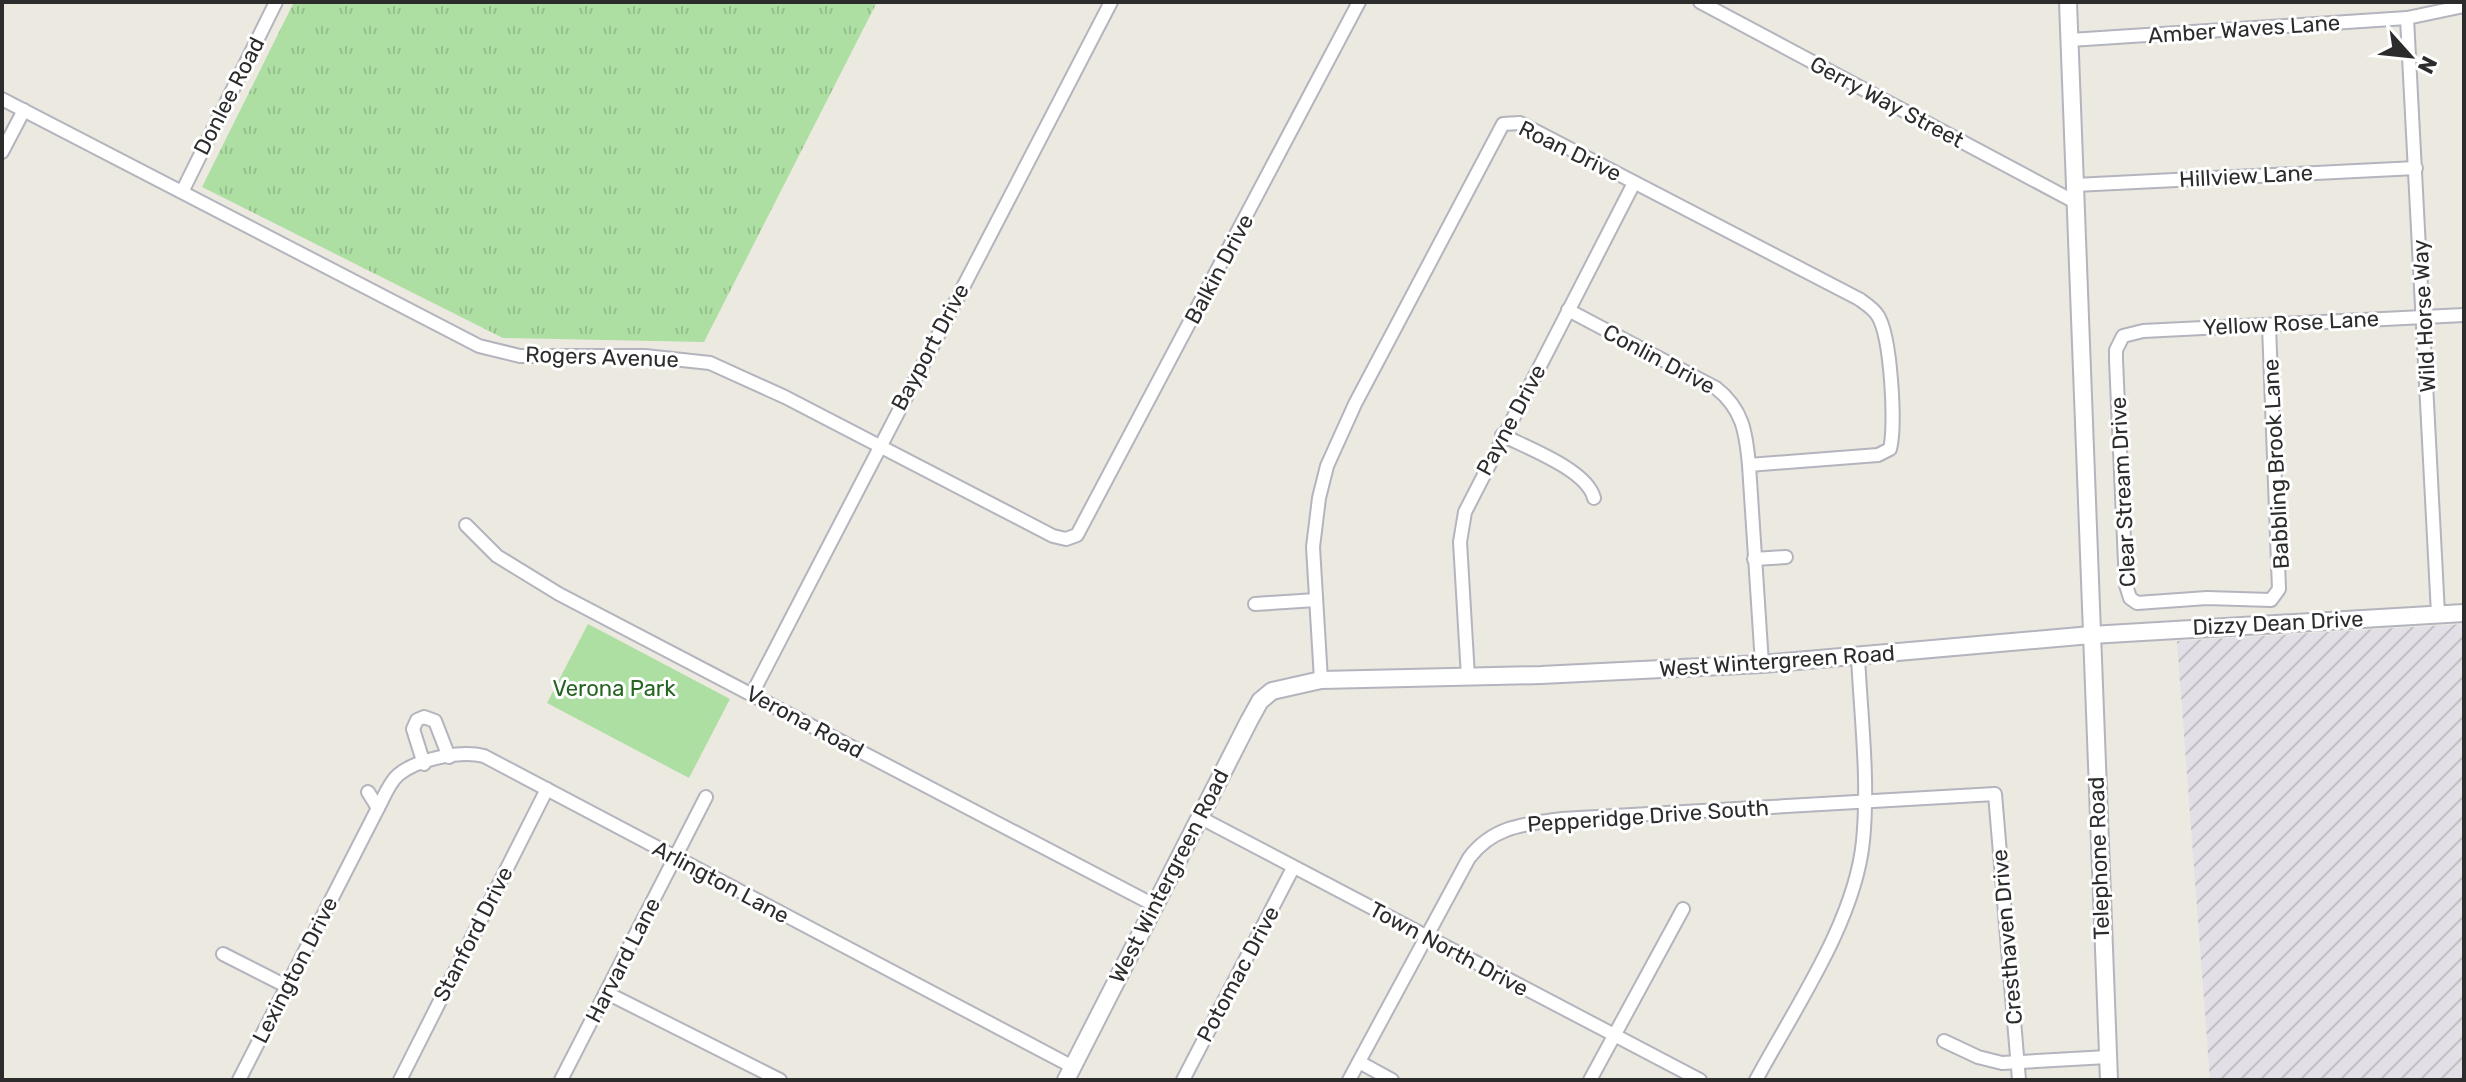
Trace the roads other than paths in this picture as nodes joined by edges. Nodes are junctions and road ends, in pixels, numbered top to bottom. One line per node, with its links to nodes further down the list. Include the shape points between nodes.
1 (276, 2): 14 (street, Donlee Road)
2 (1111, 2): 22 (street, Bayport Drive)
3 (1359, 2): 26 (street, Balkin Drive)
4 (1700, 2): 15 (street, Gerry Way Street)
5 (2068, 2): 8 (street)
6 (2464, 6): 7 (street, Amber Waves Lane)
7 (2407, 18): 8 (street, Amber Waves Lane); 12 (street, Wild Horse Way)
8 (2070, 40): 15 (street)
9 (2, 99): 10 (street, Rogers Avenue)
10 (24, 110): 11 (street); 14 (street, Rogers Avenue)
11 (2, 152)
12 (2416, 168): 15 (street, Hillview Lane); 18 (street, Wild Horse Way)
13 (1634, 183): 16 (street, Payne Drive); 23 (street, Roan Drive, via 1859,299 1878,316 1889,377 1890,449 1878,455); 29 (street, Roan Drive, via 1520,123 1503,124 1327,466 1313,547)
14 (183, 190): 22 (street, Rogers Avenue, via 479,346 520,356 645,356 710,363)
15 (2075, 193): 34 (street)
16 (1568, 310): 21 (street, Payne Drive); 23 (street, Conlin Drive, via 1728,397 1742,419)
17 (2464, 315): 18 (street, Yellow Rose Lane)
18 (2425, 316): 19 (street, Yellow Rose Lane); 33 (street, Wild Horse Way)
19 (2269, 326): 20 (street, Yellow Rose Lane, via 2130,332); 30 (street, Babbling Brook Lane, via 2281,580)
20 (2120, 340): 30 (street, Clear Stream Drive, via 2116,360 2130,598 2137,603)
21 (1502, 435): 24 (street, via 1581,477); 37 (street, Payne Drive, via 1462,526)
22 (878, 447): 26 (street, Rogers Avenue, via 1053,536); 39 (street, Bayport Drive)
23 (1749, 465): 28 (street, Conlin Drive)
24 (1594, 498)
25 (466, 525): 39 (street, Verona Road, via 497,556 559,594)
26 (1077, 535)
27 (1786, 557): 28 (street)
28 (1754, 559): 36 (street, Conlin Drive)
29 (1316, 600): 31 (street); 38 (street, Roan Drive)
30 (2271, 600)
31 (1255, 604)
32 (2464, 613): 33 (street, Dizzy Dean Drive)
33 (2438, 614): 34 (street, Dizzy Dean Drive)
34 (2091, 635): 35 (street, West Wintergreen Road); 60 (street, Telephone Road)
35 (1858, 657): 36 (street, West Wintergreen Road); 46 (street)
36 (1762, 664): 37 (street, West Wintergreen Road)
37 (1468, 677): 38 (street, West Wintergreen Road)
38 (1321, 680): 48 (street, West Wintergreen Road, via 1283,687 1260,701)
39 (752, 694): 52 (street, Verona Road)
40 (449, 757): 41 (street, Arlington Lane); 41 (street, via 435,721 424,717 413,729); 42 (street, Arlington Lane, via 484,756)
41 (424, 764): 47 (street, Arlington Lane, via 399,774)
42 (547, 789): 49 (street, Arlington Lane); 65 (street, Stanford Drive)
43 (368, 792): 47 (street)
44 (1995, 794): 46 (street, Pepperidge Drive South); 62 (street, Cresthaven Drive)
45 (706, 797): 49 (street, Harvard Lane)
46 (1865, 801): 54 (street, Pepperidge Drive South, via 1514,825 1475,850); 73 (street, via 1863,843 1848,902)
47 (378, 808): 50 (street, Arlington Lane)
48 (1199, 817): 51 (street, Town North Drive); 52 (street, West Wintergreen Road)
49 (676, 858): 57 (street, Harvard Lane); 63 (street, Arlington Lane)
50 (351, 861): 56 (street, Lexington Drive)
51 (1293, 868): 54 (street, Town North Drive); 68 (street, Potomac Drive)
52 (1154, 905): 63 (street, West Wintergreen Road)
53 (1683, 909): 58 (street)
54 (1426, 937): 58 (street, Town North Drive); 61 (street, Pepperidge Drive South)
55 (223, 954): 56 (street)
56 (286, 986): 64 (street, Lexington Drive)
57 (607, 993): 66 (street, Harvard Lane); 67 (street)
58 (1615, 1036): 71 (street); 72 (street, Town North Drive)
59 (1944, 1041): 62 (street, via 1978,1057)
60 (2107, 1057): 62 (street); 75 (street, Telephone Road)
61 (1359, 1062): 69 (street, Pepperidge Drive South); 70 (street)
62 (2017, 1063): 74 (street, Cresthaven Drive)
63 (1069, 1073)
64 (239, 1080)
65 (400, 1080)
66 (561, 1080)
67 (780, 1080)
68 (1183, 1080)
69 (1349, 1080)
70 (1392, 1080)
71 (1590, 1080)
72 (1700, 1080)
73 (1756, 1080)
74 (2019, 1080)
75 (2109, 1080)

